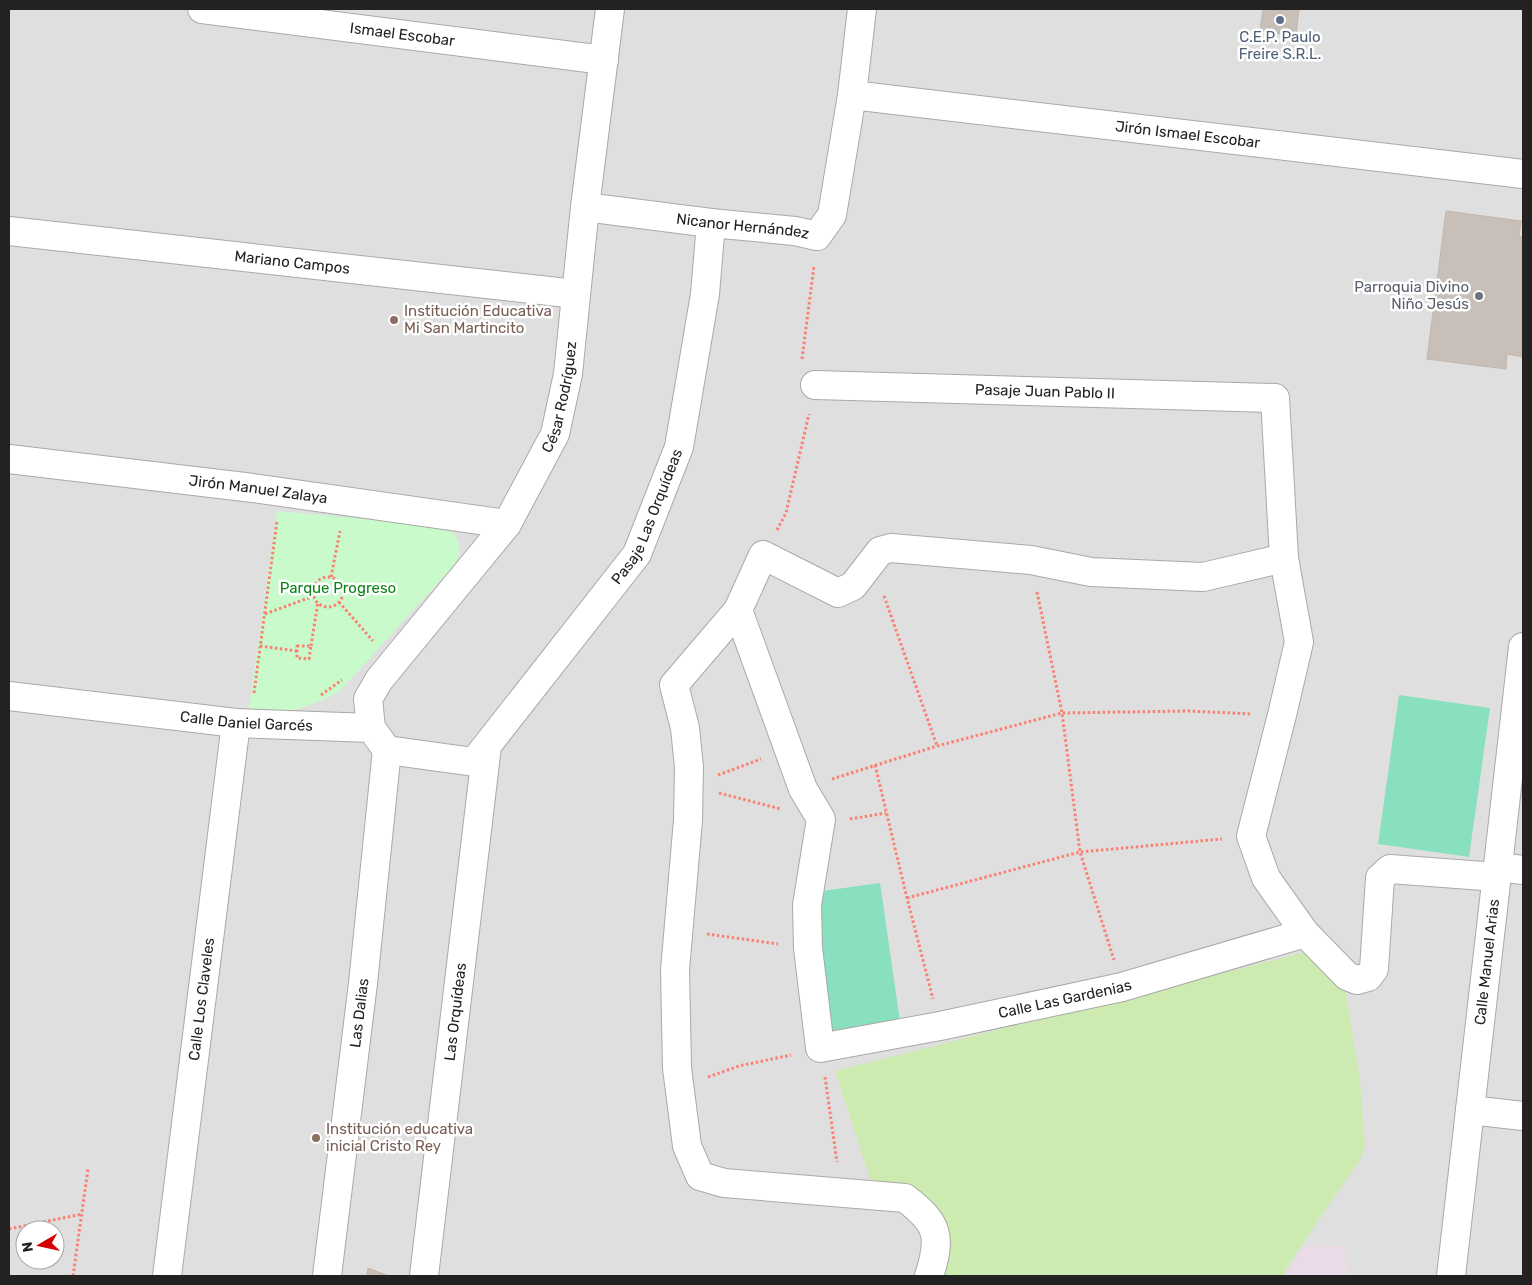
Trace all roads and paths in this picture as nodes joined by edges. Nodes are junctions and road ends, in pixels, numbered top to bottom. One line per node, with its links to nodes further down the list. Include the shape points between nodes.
1 (202, 9): 4 (street, Ismael Escobar)
2 (610, 9): 4 (street, César Rodríguez)
3 (862, 9): 5 (street, Nicanor Hernández)
4 (604, 60): 7 (street, César Rodríguez)
5 (852, 95): 6 (street, Jirón Ismael Escobar); 8 (street, Nicanor Hernández, via 832,215 817,236)
6 (1523, 174)
7 (585, 207): 8 (street, Nicanor Hernández); 10 (street, César Rodríguez)
8 (711, 223): 40 (street, Pasaje Las Orquídeas, via 705,294 679,447 637,554)
9 (9, 231): 10 (street, Mariano Campos)
10 (576, 294): 14 (street, César Rodríguez, via 568,374 555,434)
11 (815, 384): 16 (street, Pasaje Juan Pablo II, via 1275,398)
12 (9, 459): 13 (street, Jirón Manuel Zalaya)
13 (282, 492): 14 (street, Jirón Manuel Zalaya); 24 (path)
14 (507, 524): 36 (street, César Rodríguez, via 378,680 368,699)
15 (340, 529): 19 (path)
16 (1284, 558): 17 (street, via 1203,577 1091,572); 34 (street, via 1299,642)
17 (1031, 560): 18 (street, via 891,548 880,551); 33 (path)
18 (872, 562): 23 (street, via 854,586 838,593 763,555); 37 (path)
19 (331, 577): 20 (path, via 318,581 313,588); 22 (path, via 342,587 343,595)
20 (314, 596): 21 (path); 24 (path)
21 (318, 602): 22 (path, via 325,606); 27 (path)
22 (338, 602): 25 (path)
23 (738, 610): 38 (street); 42 (street, via 674,685 685,728)
24 (265, 614): 26 (path)
25 (376, 645)
26 (260, 646): 29 (path); 35 (path)
27 (310, 646): 29 (path, via 297,646); 29 (path, via 309,658 297,658)
28 (1523, 647): 46 (street, Calle Manuel Arias)
29 (297, 651)
30 (344, 679): 32 (path)
31 (9, 696): 35 (street, Calle Daniel Garcés)
32 (314, 698)
33 (1062, 713): 34 (path); 37 (path); 45 (path)
34 (1282, 715): 44 (street)
35 (243, 723): 36 (street, Calle Daniel Garcés); 62 (street, Calle Los Claveles)
36 (371, 728): 39 (street)
37 (937, 746): 41 (path)
38 (789, 749): 42 (path); 43 (street)
39 (387, 750): 40 (street); 63 (street, Las Dalias, via 364,974)
40 (481, 754): 64 (street, Las Orquídeas)
41 (875, 765): 43 (path); 47 (path)
42 (689, 786): 48 (street)
43 (803, 789): 50 (street, via 820,819 807,905)
44 (1251, 836): 45 (path); 49 (street, via 1266,878)
45 (1080, 852): 47 (path); 51 (path)
46 (1506, 871): 49 (street, via 1390,870 1380,878 1374,969 1368,978 1357,980 1347,976); 55 (street, Calle Manuel Arias)
47 (906, 898): 52 (path)
48 (679, 930): 50 (path); 54 (street, via 675,970)
49 (1305, 933): 51 (street, Calle Las Gardenias)
50 (808, 948): 53 (street)
51 (1122, 987): 52 (street, Calle Las Gardenias)
52 (940, 1026): 53 (street, Calle Las Gardenias)
53 (820, 1048): 54 (path, via 739,1066); 58 (path, via 838,1168)
54 (679, 1087): 58 (street, via 687,1146 700,1176 724,1183)
55 (1470, 1110): 56 (street); 66 (street, Calle Manuel Arias)
56 (1523, 1116)
57 (88, 1170): 59 (path)
58 (816, 1190): 65 (street, via 904,1198 922,1211 934,1229 936,1256)
59 (82, 1214): 60 (path); 61 (path)
60 (9, 1230)
61 (72, 1276)
62 (167, 1276)
63 (327, 1276)
64 (424, 1276)
65 (929, 1276)
66 (1451, 1276)

